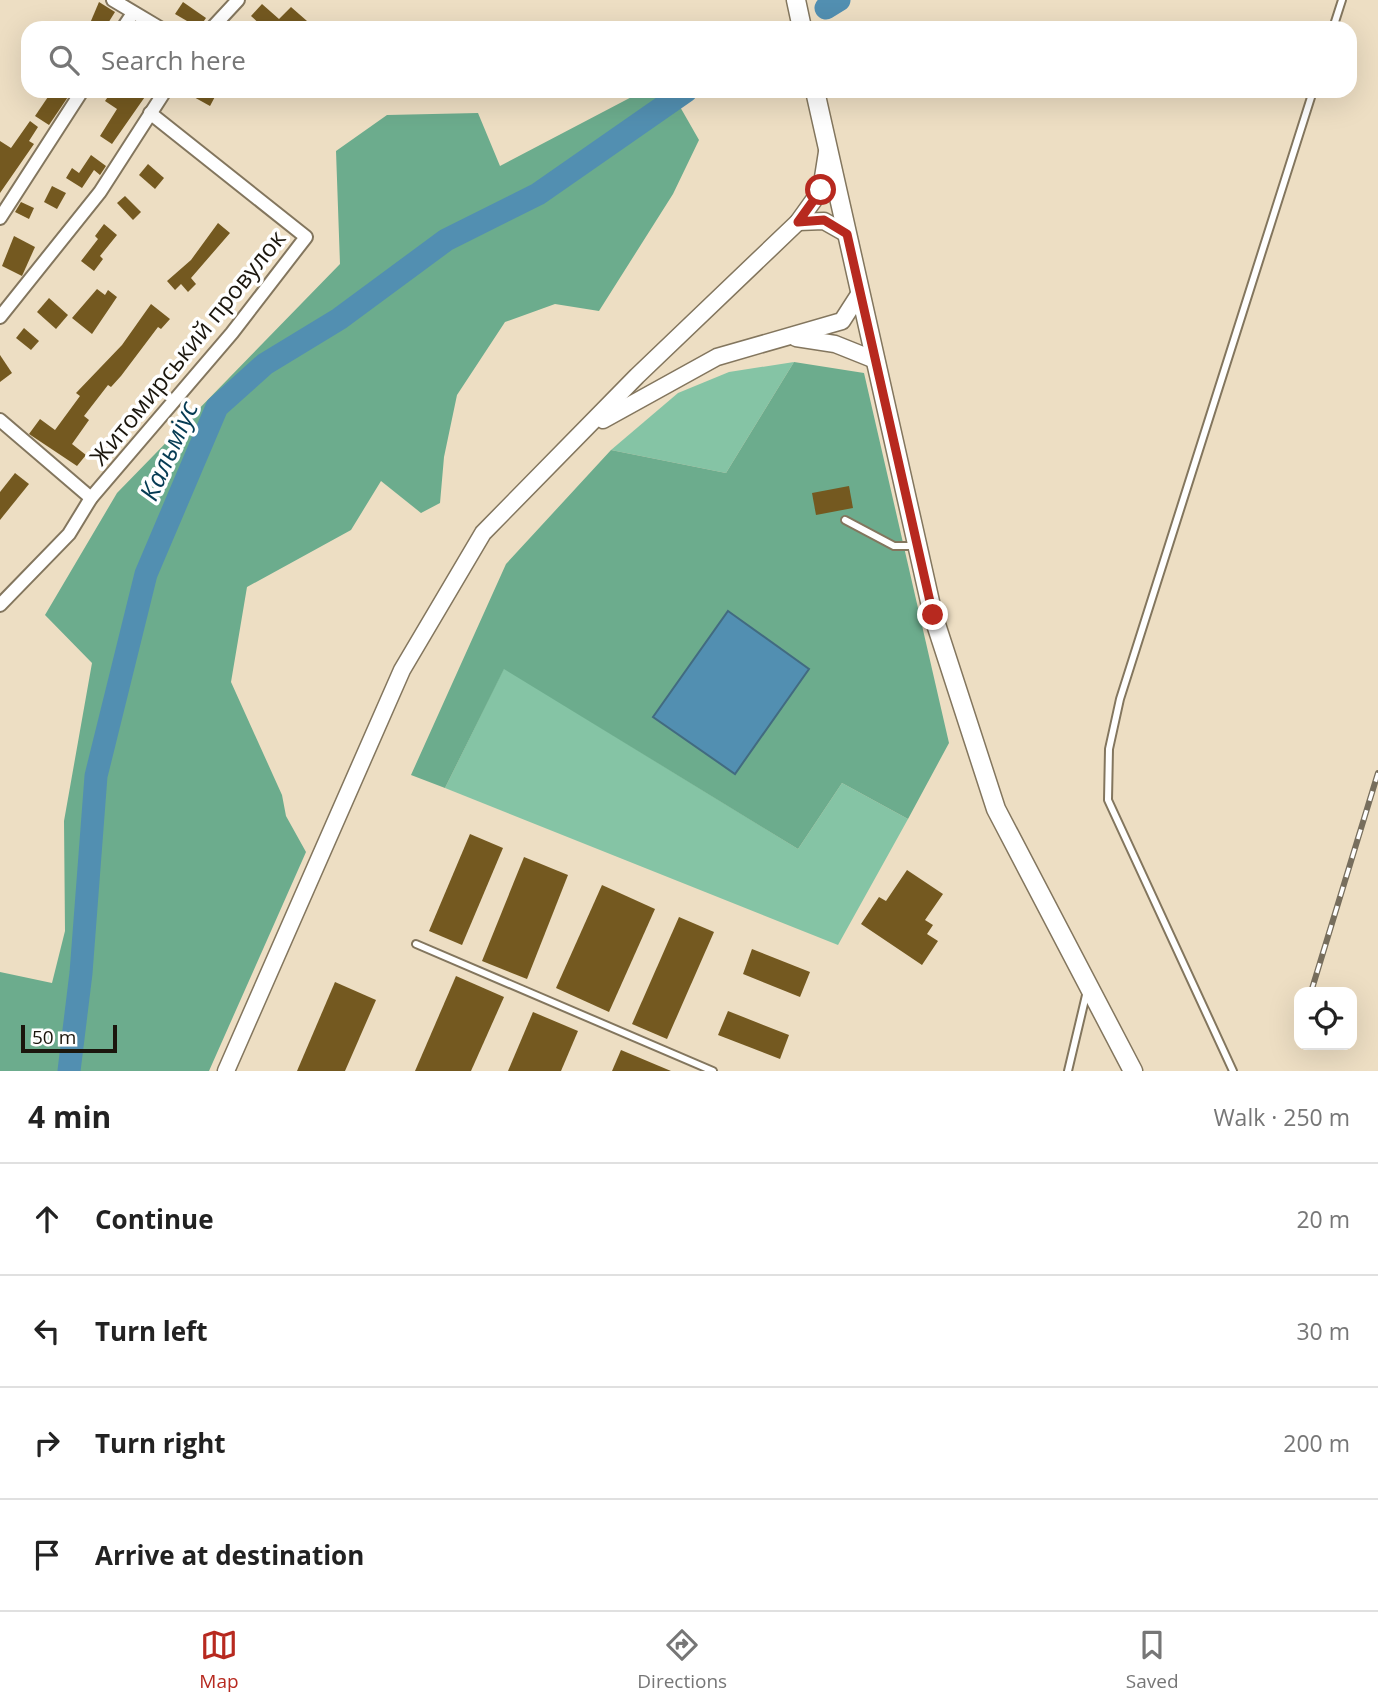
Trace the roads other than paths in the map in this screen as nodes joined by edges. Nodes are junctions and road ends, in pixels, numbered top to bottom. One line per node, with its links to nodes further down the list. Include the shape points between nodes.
1 (113, 0): 5 (street)
2 (238, 0): 8 (street)
3 (796, 0): 9 (main road)
4 (1342, 0): 10 (lane)
5 (133, 13): 6 (street); 7 (street)
6 (128, 21)
7 (147, 21)
8 (218, 21)
9 (800, 21)
10 (1335, 21)
11 (77, 98): 17 (street)
12 (160, 98): 15 (street)
13 (817, 98): 16 (main road)
14 (1311, 98): 36 (lane, via 1120,699 1109,748 1108,800)
15 (150, 113): 21 (street, via 100,192); 26 (street, Житомирський провулок, via 306,237 232,333)
16 (828, 149): 18 (street, via 821,190); 19 (main road)
17 (0, 218)
18 (798, 222): 19 (street, via 824,220); 25 (street)
19 (847, 234): 20 (main road)
20 (860, 293): 22 (street, via 842,321); 23 (main road)
21 (0, 317)
22 (790, 337): 23 (street, via 835,344); 25 (street, via 717,357)
23 (875, 359): 28 (main road)
24 (0, 420): 26 (street)
25 (588, 428): 32 (street, via 483,534 402,670)
26 (91, 498): 29 (street, Житомирський провулок, via 69,534)
27 (845, 520): 28 (lane, via 894,546)
28 (917, 546): 31 (main road, via 933,615 996,809)
29 (0, 605)
30 (416, 944): 33 (lane)
31 (1088, 985): 34 (lane); 35 (main road)
32 (226, 1071)
33 (713, 1071)
34 (1068, 1071)
35 (1133, 1071)
36 (1233, 1071)

